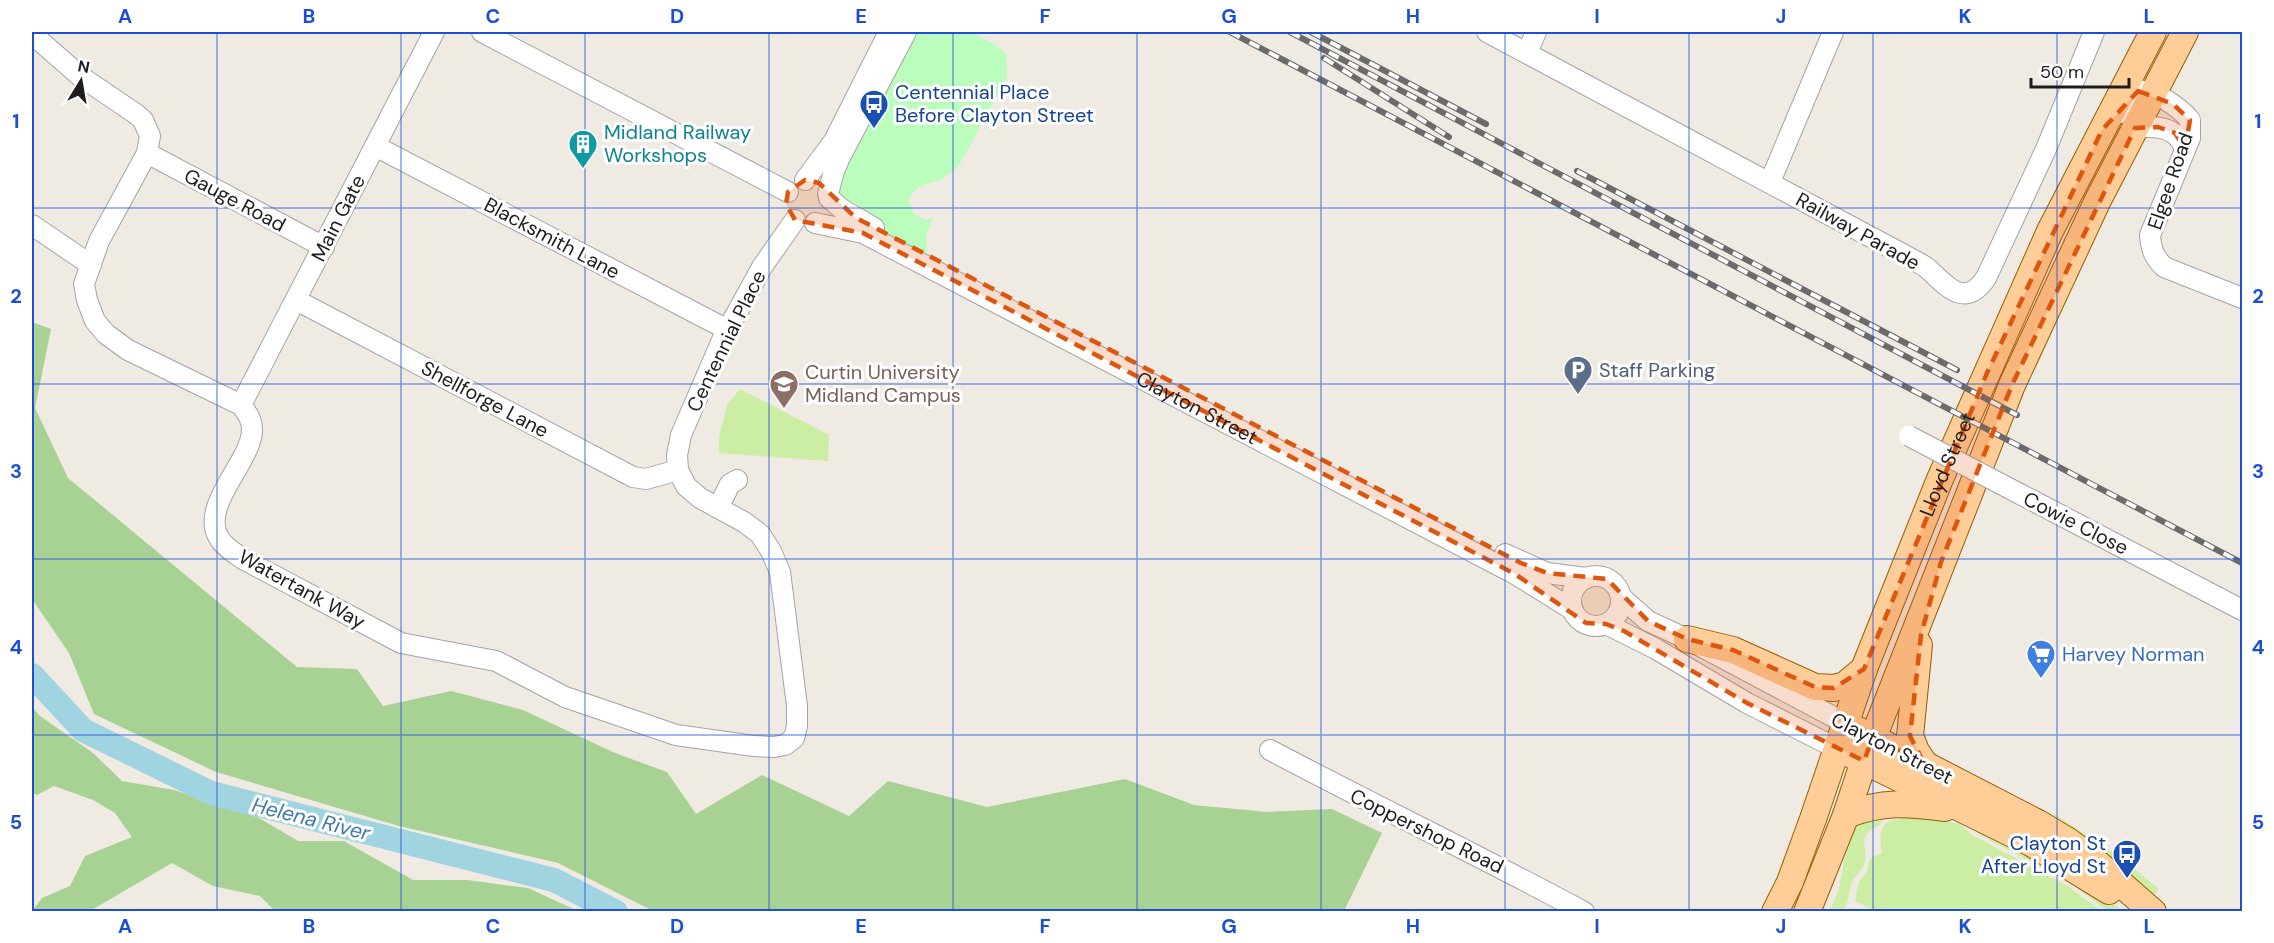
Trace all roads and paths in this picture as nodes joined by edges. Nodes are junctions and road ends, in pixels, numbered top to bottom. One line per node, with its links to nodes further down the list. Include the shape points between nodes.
1 (434, 32): 16 (street, Main Gate)
2 (482, 32): 21 (street)
3 (889, 32): 19 (street, via 834,141)
4 (906, 32): 22 (street, via 840,157)
5 (1487, 32): 12 (street, Railway Parade)
6 (1536, 32): 12 (street)
7 (1833, 32): 20 (street)
8 (2094, 32): 20 (street, Railway Parade, via 2046,149 1986,278 1973,291 1963,293 1948,288 1910,258)
9 (2153, 32): 15 (main road, Lloyd Street)
10 (2180, 33): 13 (main road, Lloyd Street)
11 (32, 34): 18 (street, via 80,76 143,120 150,136)
12 (1527, 53): 20 (street, Railway Parade)
13 (2153, 94): 14 (main road, Lloyd Street); 15 (street, via 2138,91); 17 (street, Elgee Road, via 2173,104 2190,120 2190,138)
14 (2135, 128): 17 (street, via 2158,127 2175,133); 36 (main road, Lloyd Street, via 2012,385)
15 (2102, 130): 43 (main road, Lloyd Street, via 2050,231 1940,479)
16 (375, 146): 26 (street, Main Gate); 30 (street, Blacksmith Lane)
17 (2185, 149): 28 (street, Elgee Road, via 2150,236 2151,249 2164,267)
18 (147, 153): 26 (street, Gauge Road); 27 (street, via 99,241)
19 (805, 180): 21 (street); 22 (street, via 819,183)
20 (1770, 182)
21 (788, 192): 23 (street, via 787,210)
22 (829, 196): 24 (street, via 825,216); 37 (street, Clayton Street, via 856,218 1521,563 1547,573)
23 (795, 220): 24 (street, via 801,224); 30 (street, Centennial Place, via 762,267)
24 (815, 223): 39 (street, Clayton Street, via 863,233 1515,574)
25 (32, 225): 27 (street)
26 (324, 247): 29 (street, Main Gate)
27 (91, 265): 31 (street, via 84,284 87,300 95,321 106,334 128,350)
28 (2242, 298)
29 (296, 300): 31 (street, Main Gate); 33 (street, Shellforge Lane, via 633,477 646,479)
30 (728, 330): 33 (street, Centennial Place, via 681,435)
31 (241, 405): 35 (street, Watertank Way, via 250,418 252,431 218,506 215,522 218,536 243,559 400,643 496,661 566,698 676,735 785,745 794,738 797,706 780,572 760,534)
32 (1910, 436): 40 (street, Cowie Close, bridge)
33 (678, 470): 35 (street, via 686,486)
34 (737, 480): 35 (street, via 729,484)
35 (718, 507)
36 (1941, 562): 45 (main road, Lloyd Street); 49 (main road, via 1921,635 1910,726 1912,745)
37 (1586, 578): 38 (street, via 1606,579); 39 (street, via 1575,588)
38 (1622, 598): 41 (street, via 1617,614); 42 (street, Clayton Street, via 1648,621)
39 (1573, 610): 41 (street, via 1586,624)
40 (2242, 610)
41 (1606, 624): 46 (street, Clayton Street)
42 (1687, 639): 43 (main road, via 1732,650 1815,687 1845,685); 44 (street, Clayton Street)
43 (1864, 669): 44 (main road, Lloyd Street)
44 (1845, 723): 45 (main road, Clayton Street); 46 (main road, Lloyd Street)
45 (1873, 737): 48 (main road, Lloyd Street); 49 (main road, Clayton Street)
46 (1836, 748): 48 (main road, Clayton Street); 53 (main road, Lloyd Street, via 1794,871)
47 (1270, 750): 52 (street, Coppershop Road)
48 (1864, 761): 50 (main road, Clayton Street); 51 (main road, Lloyd Street)
49 (1924, 763): 56 (main road, Clayton Street, via 2068,841)
50 (1963, 810): 51 (main road, via 1884,804); 55 (main road, Clayton Street, via 2054,856 2104,886)
51 (1846, 816): 54 (main road, Lloyd Street)
52 (1584, 912)
53 (1775, 912)
54 (1807, 912)
55 (2134, 912)
56 (2153, 912)

